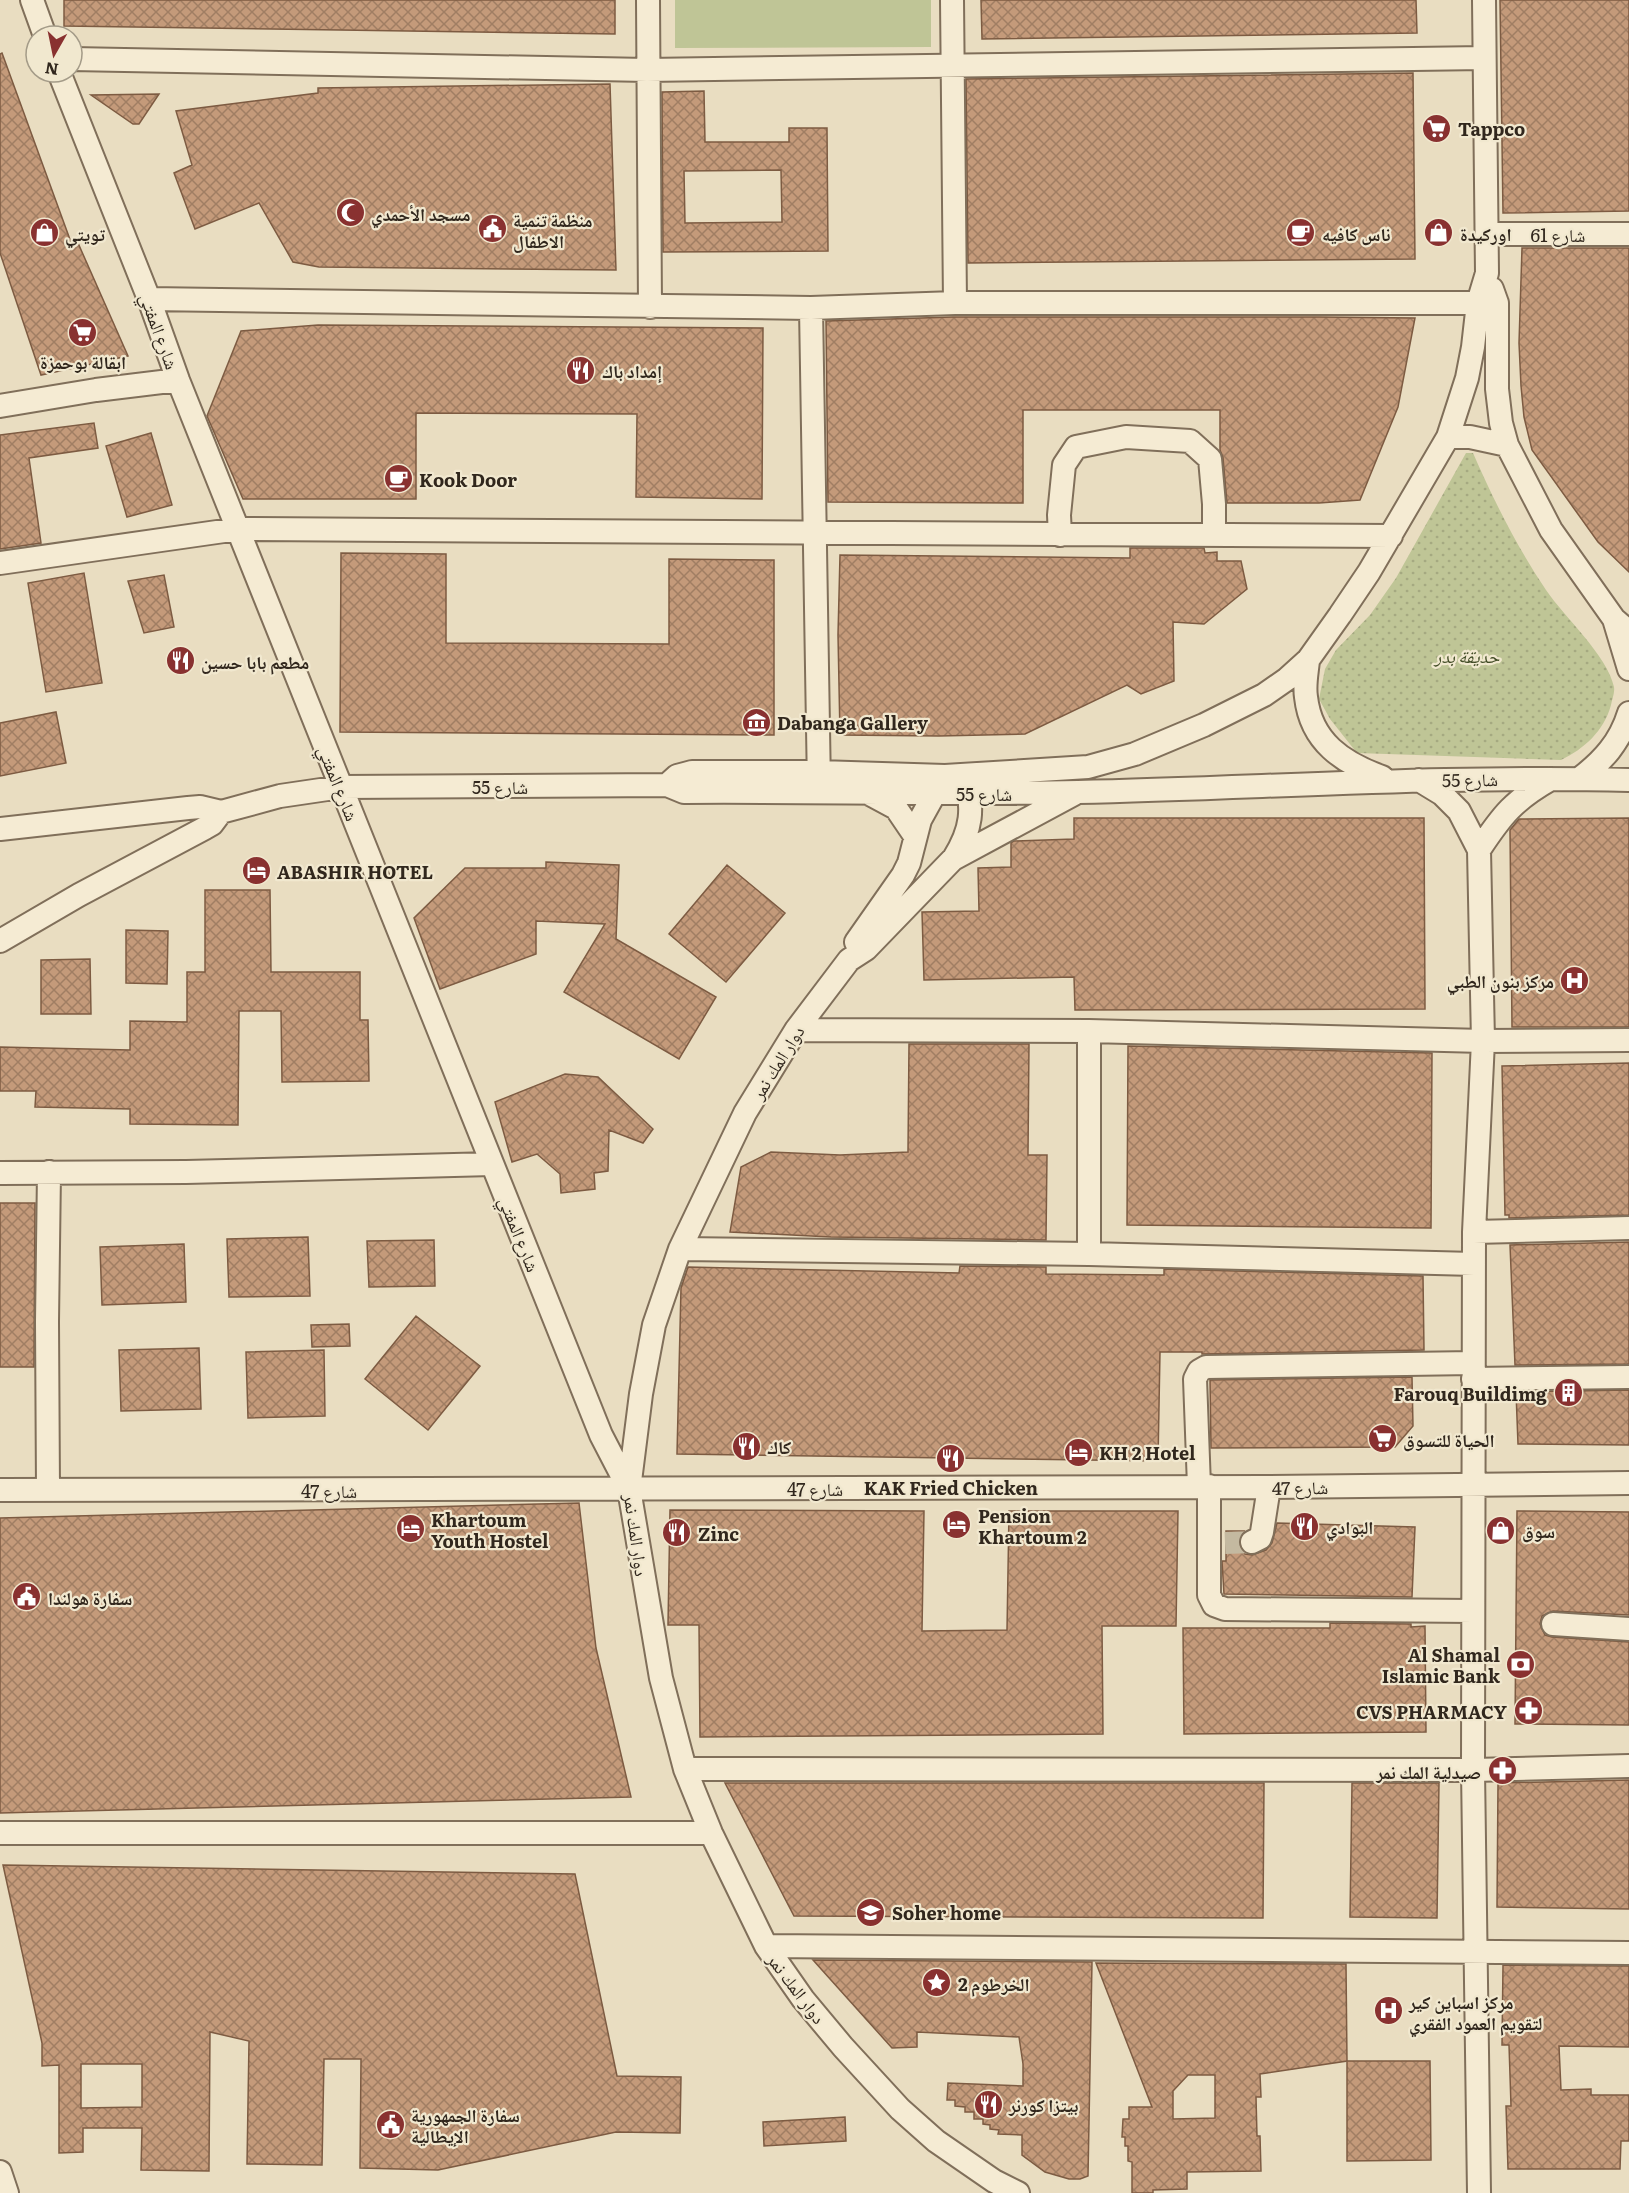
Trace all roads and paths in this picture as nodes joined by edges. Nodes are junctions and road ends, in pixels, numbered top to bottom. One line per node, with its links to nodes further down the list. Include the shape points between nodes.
1 (32, 0): 5 (street)
2 (648, 0): 9 (street)
3 (952, 0): 8 (street)
4 (1484, 0): 6 (street)
5 (41, 24)
6 (1484, 58): 8 (street); 11 (street)
7 (84, 59): 9 (street)
8 (952, 66): 9 (street); 14 (street)
9 (647, 70): 16 (street)
10 (64, 84): 13 (street, شارع المفتي)
11 (1487, 234): 12 (street, شارع 61); 15 (street)
12 (1629, 234)
13 (149, 299): 16 (street); 18 (street, شارع المفتي)
14 (955, 303): 15 (street); 17 (street)
15 (1487, 303): 20 (street); 21 (street)
16 (650, 307): 17 (street)
17 (811, 308): 23 (street)
18 (178, 380): 19 (street); 22 (street, شارع المفتي)
19 (0, 406)
20 (1448, 437): 21 (street, via 1470,436); 26 (street)
21 (1507, 445): 28 (street, via 1551,530)
22 (238, 529): 23 (street); 27 (street); 39 (street, شارع المفتي)
23 (814, 534): 24 (street); 37 (street)
24 (1060, 535): 25 (street); 25 (street, via 1064,465 1076,447 1125,437 1190,441 1210,459)
25 (1214, 535): 26 (street)
26 (1391, 536): 29 (street)
27 (0, 562)
28 (1621, 625): 30 (street)
29 (1308, 660): 36 (street, via 1306,697 1325,742 1356,768); 38 (street, via 1264,695 1135,754 1088,767)
30 (1629, 669)
31 (1629, 713): 33 (street, via 1618,740 1601,762)
32 (1552, 779): 33 (street, شارع 55); 34 (street, شارع 55); 47 (street, via 1516,801)
33 (1579, 779): 35 (street, شارع 55)
34 (1419, 780): 36 (street, شارع 55); 47 (street, via 1442,794 1459,811)
35 (1629, 780)
36 (1393, 781): 41 (street, شارع 55)
37 (819, 782): 38 (street); 39 (street, شارع 55, via 684,792 668,784); 40 (street, شارع 55)
38 (953, 784): 40 (street, شارع 55); 41 (street, شارع 55); 46 (street, via 920,820); 48 (street, دوار المك نمر, via 969,827)
39 (341, 787): 43 (street, شارع 55, via 280,796); 55 (street, شارع المفتي)
40 (866, 792): 46 (street, via 896,808)
41 (1078, 792): 48 (street)
42 (188, 808): 43 (street); 44 (street); 45 (street)
43 (221, 812): 45 (street, via 212,824)
44 (0, 829)
45 (198, 831): 49 (street)
46 (915, 836): 50 (street, via 903,875 856,942)
47 (1479, 850): 54 (street)
48 (954, 858): 50 (street, دوار المك نمر, via 866,949)
49 (0, 941)
50 (849, 960): 51 (street, دوار المك نمر)
51 (796, 1030): 52 (street); 60 (street, دوار المك نمر, via 746,1113)
52 (1089, 1031): 54 (street); 61 (street)
53 (1629, 1040): 54 (street)
54 (1482, 1041): 59 (street)
55 (492, 1164): 56 (street); 71 (street, شارع المفتي, via 601,1435)
56 (50, 1172): 57 (street); 70 (street)
57 (0, 1173)
58 (1629, 1228): 59 (street)
59 (1474, 1232): 62 (street)
60 (680, 1249): 61 (street); 71 (street, دوار المك نمر, via 654,1325)
61 (1089, 1254): 62 (street)
62 (1474, 1264): 63 (street)
63 (1473, 1371): 64 (street); 66 (street); 67 (street, via 1206,1367 1196,1379)
64 (1629, 1377)
65 (1629, 1483): 66 (street, شارع 47)
66 (1473, 1485): 68 (street, شارع 47); 73 (street)
67 (1204, 1486): 68 (street, شارع 47); 71 (street, شارع 47); 73 (street, via 1217,1542 1209,1594 1214,1605 1224,1609)
68 (1269, 1487): 72 (street, via 1262,1532)
69 (0, 1490): 70 (street, شارع 47)
70 (48, 1490): 71 (street, شارع 47)
71 (629, 1490): 77 (street, دوار المك نمر, via 661,1678)
72 (1252, 1542)
73 (1473, 1611): 78 (street)
74 (1553, 1624): 75 (street)
75 (1629, 1629)
76 (1629, 1766): 78 (street)
77 (685, 1768): 78 (street); 80 (street, دوار المك نمر)
78 (1473, 1770): 82 (street)
79 (0, 1833): 80 (street)
80 (711, 1833): 81 (street, دوار المك نمر)
81 (766, 1946): 82 (street); 86 (street, دوار المك نمر, via 829,2031 900,2109 936,2141)
82 (1475, 1951): 83 (street); 87 (street)
83 (1629, 1953)
84 (0, 2172): 85 (street)
85 (7, 2193)
86 (1018, 2193)
87 (1479, 2193)

